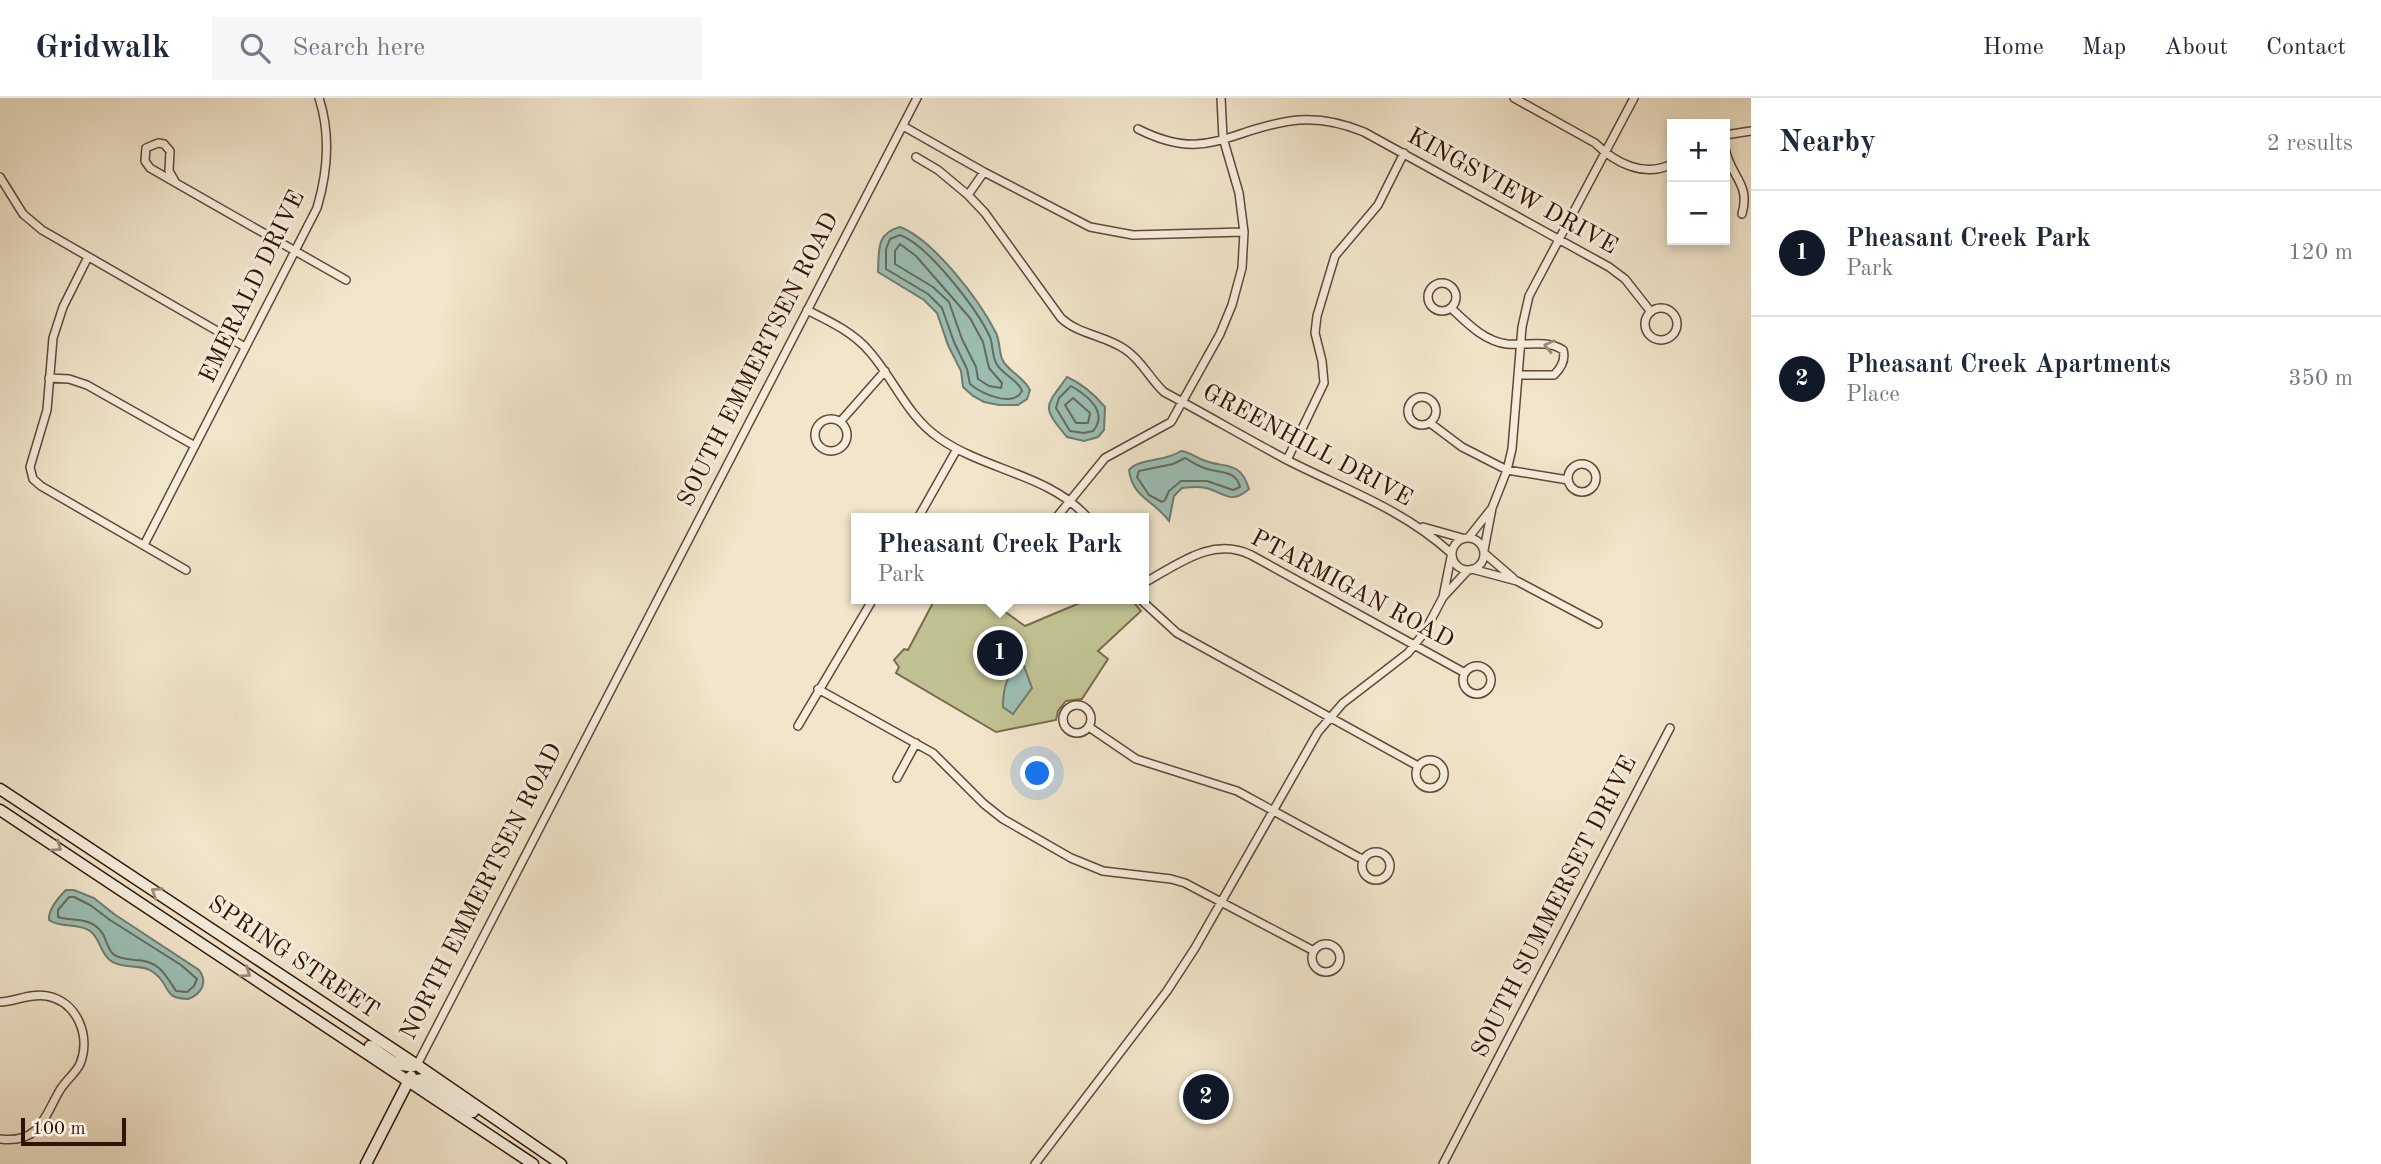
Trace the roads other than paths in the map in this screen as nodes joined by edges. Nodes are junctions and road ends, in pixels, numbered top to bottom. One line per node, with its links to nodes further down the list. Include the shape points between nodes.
1 (319, 98): 23 (street, EMERALD DRIVE, via 327,140 326,174 317,208)
2 (917, 98): 6 (street, SOUTH EMMERTSEN ROAD)
3 (1221, 98): 10 (street)
4 (1514, 98): 12 (street, via 1594,142)
5 (1634, 98): 12 (street)
6 (903, 126): 16 (street); 27 (street, SOUTH EMMERTSEN ROAD)
7 (1138, 129): 10 (street, KINGSVIEW DRIVE, via 1179,144)
8 (1751, 131): 9 (street)
9 (1730, 134)
10 (1223, 141): 11 (street, KINGSVIEW DRIVE, via 1274,124 1318,120 1349,126); 21 (street, via 1239,193)
11 (1404, 153): 22 (street, KINGSVIEW DRIVE); 39 (street, via 1378,205 1335,256 1315,333 1324,383)
12 (1605, 153): 14 (street, via 1644,170); 22 (street)
13 (916, 158): 19 (street, GREENHILL DRIVE)
14 (1667, 166)
15 (1730, 166): 20 (street, via 1745,191)
16 (984, 172): 19 (street); 21 (street, via 1076,222 1103,231 1133,235)
17 (0, 177): 24 (street, via 32,223)
18 (176, 183): 18 (street, via 169,171 167,147 149,145 144,157 147,165); 23 (street)
19 (968, 195): 34 (street, GREENHILL DRIVE, via 1060,318 1070,327 1126,350 1164,392)
20 (1742, 214)
21 (1244, 232): 34 (street, via 1242,268 1232,305)
22 (1559, 239): 28 (street, KINGSVIEW DRIVE, via 1625,279); 29 (street, via 1529,296)
23 (296, 252): 25 (street); 30 (street, EMERALD DRIVE)
24 (88, 257): 30 (street); 33 (street, via 57,322)
25 (346, 280)
26 (1451, 308): 26 (street, via 1455,290 1448,284 1434,285 1429,292 1431,305 1438,310); 29 (street, via 1491,339)
27 (807, 310): 31 (street, via 858,339); 60 (street, SOUTH EMMERTSEN ROAD)
28 (1651, 312): 28 (street, KINGSVIEW DRIVE, via 1646,325 1650,334 1658,339 1672,335 1677,320 1671,311)
29 (1521, 344): 32 (street); 32 (street, one-way to 29, via 1554,375 1565,356 1556,346)
30 (246, 347): 37 (street, EMERALD DRIVE)
31 (885, 371): 35 (street); 38 (street, via 921,423)
32 (1519, 375): 40 (street, via 1516,427)
33 (49, 378): 37 (street, via 87,385); 49 (street, via 44,425 30,461 32,477)
34 (1182, 402): 39 (street, GREENHILL DRIVE); 42 (street, via 1171,422 1105,458)
35 (840, 422): 35 (street, via 826,420 817,426 816,441 822,449 833,451 842,446 847,437)
36 (1430, 423): 36 (street, via 1435,405 1423,397 1413,399 1410,419 1417,425); 40 (street, via 1472,453)
37 (195, 446): 49 (street, EMERALD DRIVE)
38 (957, 449): 42 (street); 44 (street)
39 (1287, 460): 47 (street, GREENHILL DRIVE)
40 (1507, 470): 41 (street); 43 (street)
41 (1568, 480): 41 (street, via 1572,488 1584,492 1595,485 1596,475 1591,467 1578,465 1570,470)
42 (1070, 500): 45 (street); 46 (street)
43 (1492, 508): 48 (street); 50 (street)
44 (921, 513)
45 (1060, 513)
46 (1083, 513)
47 (1415, 524): 48 (street, GREENHILL DRIVE); 51 (street, GREENHILL DRIVE)
48 (1466, 538): 50 (street, via 1480,542); 51 (street, via 1455,543)
49 (144, 545): 52 (street)
50 (1484, 552): 53 (street, via 1480,565); 55 (street)
51 (1452, 555): 53 (street, via 1459,568); 56 (street)
52 (186, 570)
53 (1470, 570): 55 (street); 56 (street)
54 (1149, 580): 61 (street, PTARMIGAN ROAD, via 1203,551 1237,549)
55 (1517, 581): 59 (street)
56 (1443, 597): 61 (street)
57 (870, 604): 63 (street)
58 (1145, 604): 64 (street, via 1177,633)
59 (1598, 624)
60 (636, 639): 82 (street, NORTH EMMERTSEN ROAD)
61 (1415, 645): 62 (street, PTARMIGAN ROAD); 64 (street)
62 (1465, 673): 62 (street, PTARMIGAN ROAD, via 1463,682 1471,693 1480,694 1491,685 1486,668 1477,666)
63 (818, 689): 65 (street); 68 (street)
64 (1329, 717): 69 (street); 73 (street)
65 (798, 726)
66 (1089, 727): 66 (street, via 1091,719 1085,707 1077,704 1065,711 1067,729 1076,733); 73 (street, via 1136,759 1221,785)
67 (1670, 728): 91 (street, SOUTH SUMMERSET DRIVE)
68 (916, 743): 70 (street); 75 (street, via 933,753 1003,819 1070,858 1103,871 1173,879)
69 (1418, 766): 69 (street, via 1415,775 1419,783 1432,788 1440,783 1444,775 1438,762 1429,759)
70 (897, 778)
71 (0, 789): 76 (main road, SPRING STREET, one-way to 71)
72 (0, 810): 77 (main road, SPRING STREET, one-way to 77)
73 (1274, 810): 74 (street); 75 (street)
74 (1364, 859): 74 (street, via 1362,868 1369,879 1379,880 1389,872 1388,859 1381,853)
75 (1223, 901): 78 (street); 90 (street, via 1167,991)
76 (192, 916): 77 (main road); 80 (main road, SPRING STREET)
77 (182, 930): 81 (main road, SPRING STREET, one-way to 81)
78 (1314, 951): 78 (street, via 1313,964 1320,971 1333,971 1340,964 1340,955 1331,945)
79 (0, 1002): 86 (street, via 34,995 57,999 71,1009 84,1037 77,1069 46,1120 26,1136)
80 (340, 1014): 81 (main road); 82 (main road, SPRING STREET)
81 (331, 1029): 82 (main road, via 350,1034 400,1066); 83 (main road, SPRING STREET)
82 (417, 1065): 83 (main road, NORTH EMMERTSEN ROAD); 84 (main road, SPRING STREET)
83 (409, 1081): 84 (main road, via 423,1079 478,1115); 85 (main road, SPRING STREET); 87 (main road, NORTH EMMERTSEN ROAD)
84 (489, 1115): 85 (main road); 89 (main road, SPRING STREET)
85 (481, 1128): 88 (main road, SPRING STREET)
86 (0, 1139)
87 (366, 1164)
88 (533, 1164)
89 (561, 1164)
90 (1035, 1164)
91 (1443, 1164)

